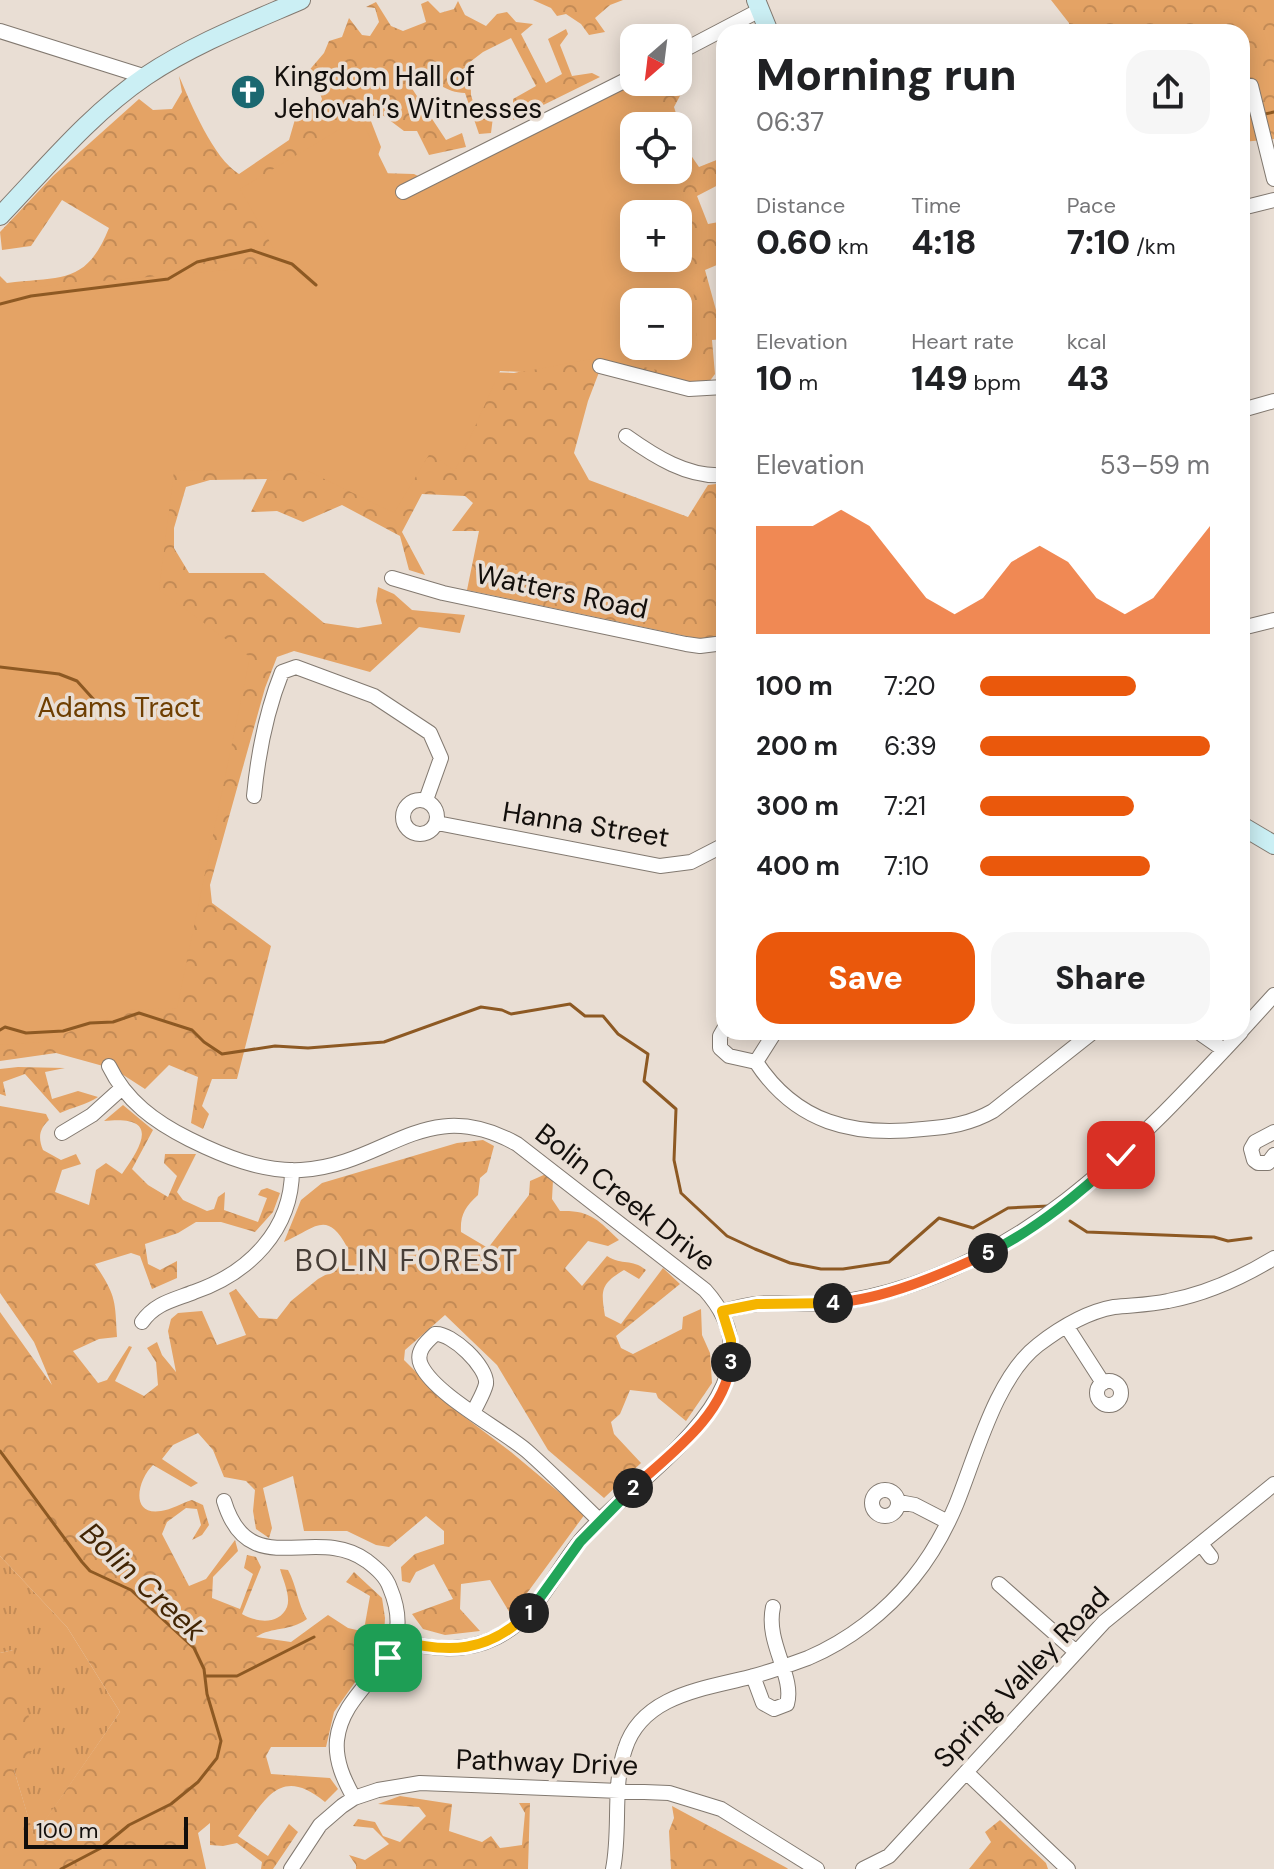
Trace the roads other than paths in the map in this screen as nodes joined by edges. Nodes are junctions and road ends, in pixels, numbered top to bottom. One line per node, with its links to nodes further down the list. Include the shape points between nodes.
1 (301, 0): 8 (main road, via 208,41)
2 (758, 5): 3 (street); 4 (main road)
3 (726, 24)
4 (766, 24)
5 (716, 30): 7 (street)
6 (0, 31): 8 (street)
7 (692, 45)
8 (146, 77): 15 (main road, via 87,125)
9 (620, 83): 12 (street)
10 (1250, 86): 11 (street)
11 (1274, 179)
12 (403, 192)
13 (1274, 200): 14 (street)
14 (1250, 206)
15 (0, 216)
16 (600, 366): 17 (street, via 689,389)
17 (716, 387)
18 (1274, 401): 19 (street)
19 (1250, 408)
20 (626, 436): 21 (street, via 660,460)
21 (716, 476)
22 (392, 578): 25 (street, Watters Road, via 686,644)
23 (1274, 620): 24 (street)
24 (1250, 626)
25 (716, 644)
26 (254, 796): 27 (street, via 258,755 276,686 282,672 296,667 374,696 430,733 441,758)
27 (426, 800): 28 (street, via 437,812); 28 (street, via 407,806 403,823 417,835)
28 (437, 823): 31 (street, Hanna Street, via 660,866 691,862)
29 (1250, 831): 30 (main road)
30 (1274, 845)
31 (716, 849)
32 (1274, 995): 33 (street)
33 (1250, 1021)
34 (720, 1040): 40 (street, via 729,1056)
35 (770, 1040): 40 (street)
36 (1083, 1040): 40 (street, via 975,1121 900,1132 857,1130 822,1119 790,1102)
37 (1210, 1040): 39 (street)
38 (1233, 1040): 39 (street)
39 (1224, 1050): 48 (street, via 1092,1182 992,1251 922,1280 847,1302 757,1304)
40 (756, 1062)
41 (109, 1066): 42 (street, Bolin Creek Drive)
42 (122, 1088): 43 (street); 46 (street, Bolin Creek Drive, via 155,1120 206,1147 241,1161)
43 (62, 1133)
44 (1273, 1135): 45 (street, via 1255,1142 1251,1155 1264,1164)
45 (1274, 1155)
46 (292, 1170): 48 (street, Bolin Creek Drive, via 347,1160 431,1127 483,1129 517,1144 705,1290); 49 (street, via 288,1207 262,1249 222,1281 162,1303)
47 (1274, 1258): 50 (street, via 1208,1290 1092,1312)
48 (722, 1311): 56 (street, Bolin Creek Drive, via 732,1357 724,1389 694,1432)
49 (142, 1322)
50 (1067, 1327): 51 (street); 57 (street, via 1028,1353 1012,1373)
51 (1103, 1383)
52 (473, 1413): 52 (street, via 419,1362 420,1350 435,1334 449,1337 484,1373 486,1383); 56 (street, via 527,1451)
53 (1274, 1484): 58 (street, Spring Valley Road)
54 (224, 1501): 62 (street, via 241,1535 259,1546 338,1547 373,1565 393,1595)
55 (899, 1502): 57 (street)
56 (600, 1521): 62 (street, Bolin Creek Drive, via 529,1613 507,1631 462,1648)
57 (948, 1522): 64 (street, via 913,1578 881,1611 836,1643)
58 (1201, 1544): 59 (street); 63 (street, Spring Valley Road, via 1104,1622)
59 (1211, 1557)
60 (999, 1584): 63 (street)
61 (773, 1607): 64 (street, via 771,1632)
62 (396, 1640): 68 (street, via 340,1726 339,1765)
63 (1076, 1652): 66 (street, Spring Valley Road)
64 (781, 1668): 65 (street); 65 (street, via 789,1700 779,1709 763,1703)
65 (753, 1676): 67 (street, via 686,1692 649,1714 624,1749)
66 (966, 1772): 69 (street, Spring Valley Road); 74 (street)
67 (618, 1790): 68 (street, Pathway Drive, via 420,1783); 71 (street); 72 (street, Pathway Drive, via 669,1793 709,1805)
68 (354, 1798): 70 (street, Pathway Drive, via 320,1825)
69 (887, 1862): 73 (street, Spring Valley Road)
70 (291, 1869)
71 (613, 1869)
72 (817, 1869)
73 (863, 1869)
74 (1068, 1869)

